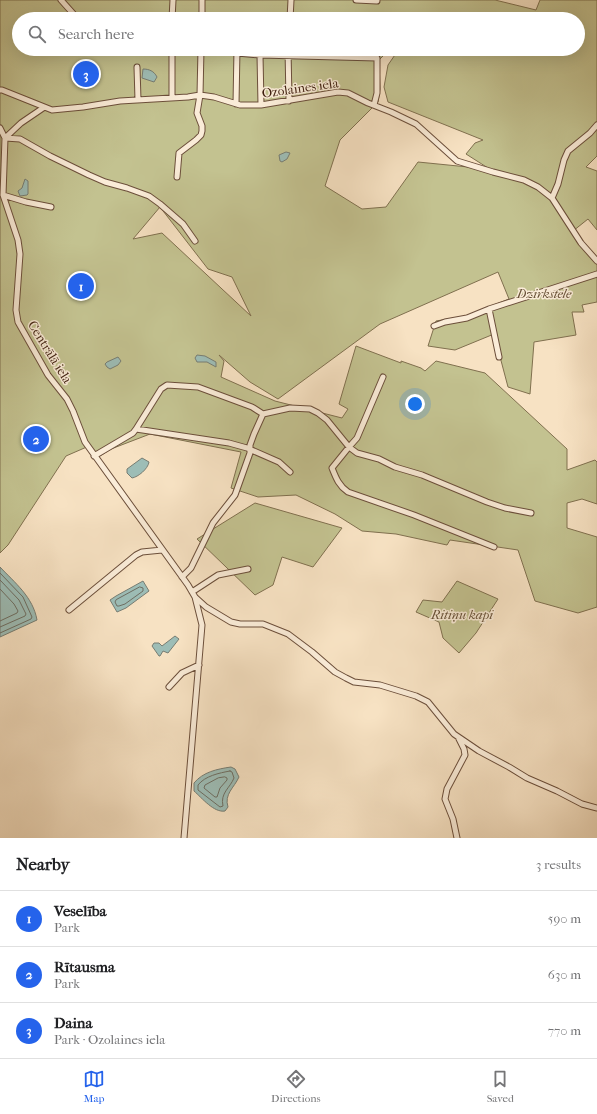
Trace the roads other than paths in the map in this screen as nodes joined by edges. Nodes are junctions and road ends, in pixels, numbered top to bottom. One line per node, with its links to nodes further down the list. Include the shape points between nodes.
1 (61, 0): 7 (street)
2 (173, 0): 8 (street)
3 (202, 0): 9 (street)
4 (291, 0): 10 (street)
5 (356, 0): 6 (street)
6 (377, 1)
7 (72, 12)
8 (172, 12)
9 (202, 12)
10 (290, 12)
11 (172, 56): 20 (street)
12 (201, 56): 19 (street)
13 (237, 56): 23 (street)
14 (260, 56): 24 (street)
15 (288, 56): 22 (street)
16 (348, 56): 25 (street, via 378,58)
17 (137, 67): 21 (street)
18 (0, 90): 26 (street, Ozolaines iela, via 20,96)
19 (200, 95): 20 (street, Ozolaines iela); 23 (street, Ozolaines iela); 30 (street, via 197,113 202,126 201,135 179,153)
20 (172, 98): 21 (street, Ozolaines iela)
21 (138, 100): 26 (street, Ozolaines iela, via 52,110)
22 (289, 101): 24 (street, Ozolaines iela); 25 (street, Ozolaines iela, via 338,92 348,93)
23 (236, 104): 24 (street, Ozolaines iela)
24 (261, 105)
25 (374, 105): 32 (street, Ozolaines iela, via 416,124 457,161 524,180)
26 (43, 108): 29 (street)
27 (597, 125): 32 (street, via 568,152)
28 (0, 128): 29 (street, Centrālā iela)
29 (5, 138): 31 (street, Centrālā iela); 34 (street, via 20,139 100,179 149,196 183,224)
30 (177, 177)
31 (3, 195): 33 (street); 45 (street, Centrālā iela, via 19,247 16,310 18,322 48,374 67,399 85,442)
32 (552, 198): 35 (street, Ozolaines iela, via 581,243)
33 (51, 207)
34 (195, 241)
35 (597, 261)
36 (597, 274): 37 (street)
37 (488, 309): 38 (street, via 467,318); 39 (street)
38 (434, 326)
39 (499, 357)
40 (382, 377): 43 (street, via 357,438)
41 (263, 414): 42 (street, via 252,407 198,387 167,386 161,389); 43 (street, via 290,408 310,409 327,420); 44 (street)
42 (136, 429): 44 (street, via 229,443); 45 (street, via 133,434)
43 (349, 447): 47 (street, via 357,453 422,475 487,502); 48 (street, via 332,468 343,489)
44 (250, 450): 46 (street, via 279,462); 51 (street, via 235,495 213,523 191,568)
45 (94, 456): 49 (street, Centrālā iela)
46 (290, 472)
47 (531, 513)
48 (494, 547)
49 (162, 550): 51 (street, Centrālā iela); 54 (street, via 136,555)
50 (248, 569): 52 (street, via 218,575)
51 (182, 577): 52 (street, Centrālā iela)
52 (193, 595): 53 (street); 55 (street)
53 (206, 607): 55 (street); 58 (street, via 231,622 263,624 288,634 335,672 354,682 380,685 428,702)
54 (69, 610)
55 (199, 612): 56 (street, via 202,625)
56 (199, 665): 57 (street, via 182,673); 60 (street)
57 (169, 687)
58 (458, 737): 59 (street, via 527,778 582,804); 61 (street, via 465,755 445,799 453,819)
59 (597, 808)
60 (184, 838)
61 (456, 838)

